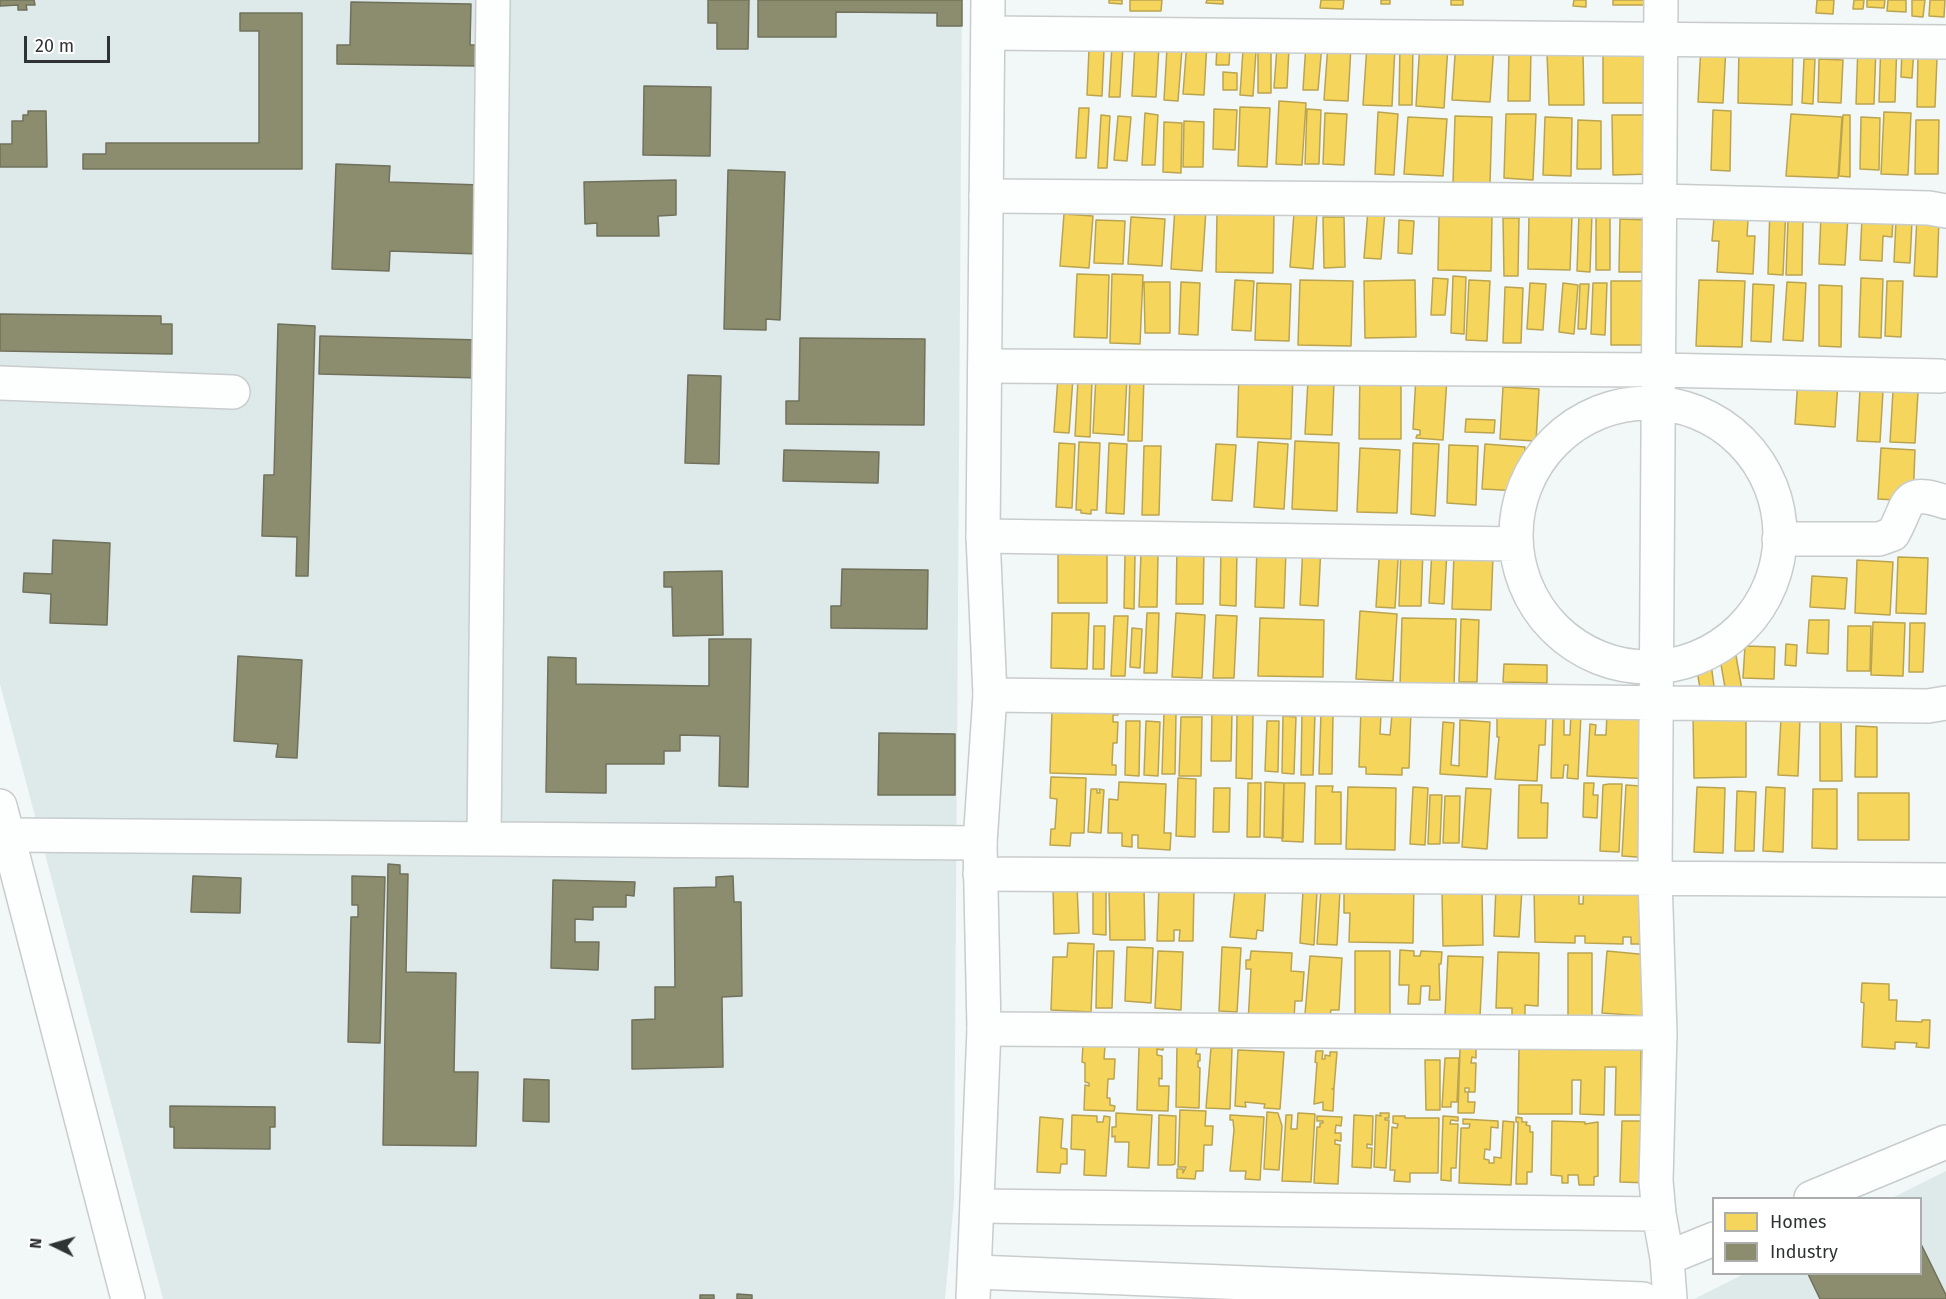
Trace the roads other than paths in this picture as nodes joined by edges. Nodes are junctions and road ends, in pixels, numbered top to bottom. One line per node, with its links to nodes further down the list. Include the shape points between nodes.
1 (493, 0): 24 (street)
2 (988, 0): 4 (street)
3 (1661, 0): 5 (street)
4 (988, 33): 5 (street); 7 (street)
5 (1661, 39): 6 (street); 8 (street)
6 (1946, 42)
7 (986, 196): 8 (street); 10 (street)
8 (1660, 201): 9 (street); 13 (street)
9 (1946, 211)
10 (985, 366): 13 (street); 16 (street)
11 (1940, 376): 13 (street)
12 (0, 383): 14 (street)
13 (1659, 386): 17 (street, via 1730,429 1765,471 1780,518); 18 (street, via 1631,402 1575,423 1543,453 1519,501); 19 (street)
14 (232, 392)
15 (1946, 502): 17 (street, via 1916,496 1906,505 1893,534 1879,539)
16 (983, 536): 18 (street); 20 (street)
17 (1779, 540): 19 (street, via 1777,569 1754,617 1713,652)
18 (1516, 544): 19 (street, via 1530,597 1566,641 1604,662)
19 (1657, 669): 21 (street)
20 (990, 695): 21 (street); 25 (street)
21 (1657, 702): 22 (street, via 1928,706); 26 (street)
22 (1946, 703)
23 (4, 820): 24 (street); 37 (street)
24 (484, 839): 25 (street)
25 (980, 859): 26 (street); 28 (street)
26 (1655, 878): 27 (street); 29 (street)
27 (1946, 880)
28 (984, 1029): 29 (street); 32 (street)
29 (1660, 1033): 33 (street, via 1656,1147)
30 (1946, 1142): 31 (street)
31 (1813, 1197)
32 (977, 1206): 33 (street); 36 (street)
33 (1659, 1214): 35 (street)
34 (1712, 1239): 35 (street)
35 (1667, 1258): 39 (street)
36 (975, 1286): 38 (street)
37 (128, 1299)
38 (1643, 1299)
39 (1670, 1299)

